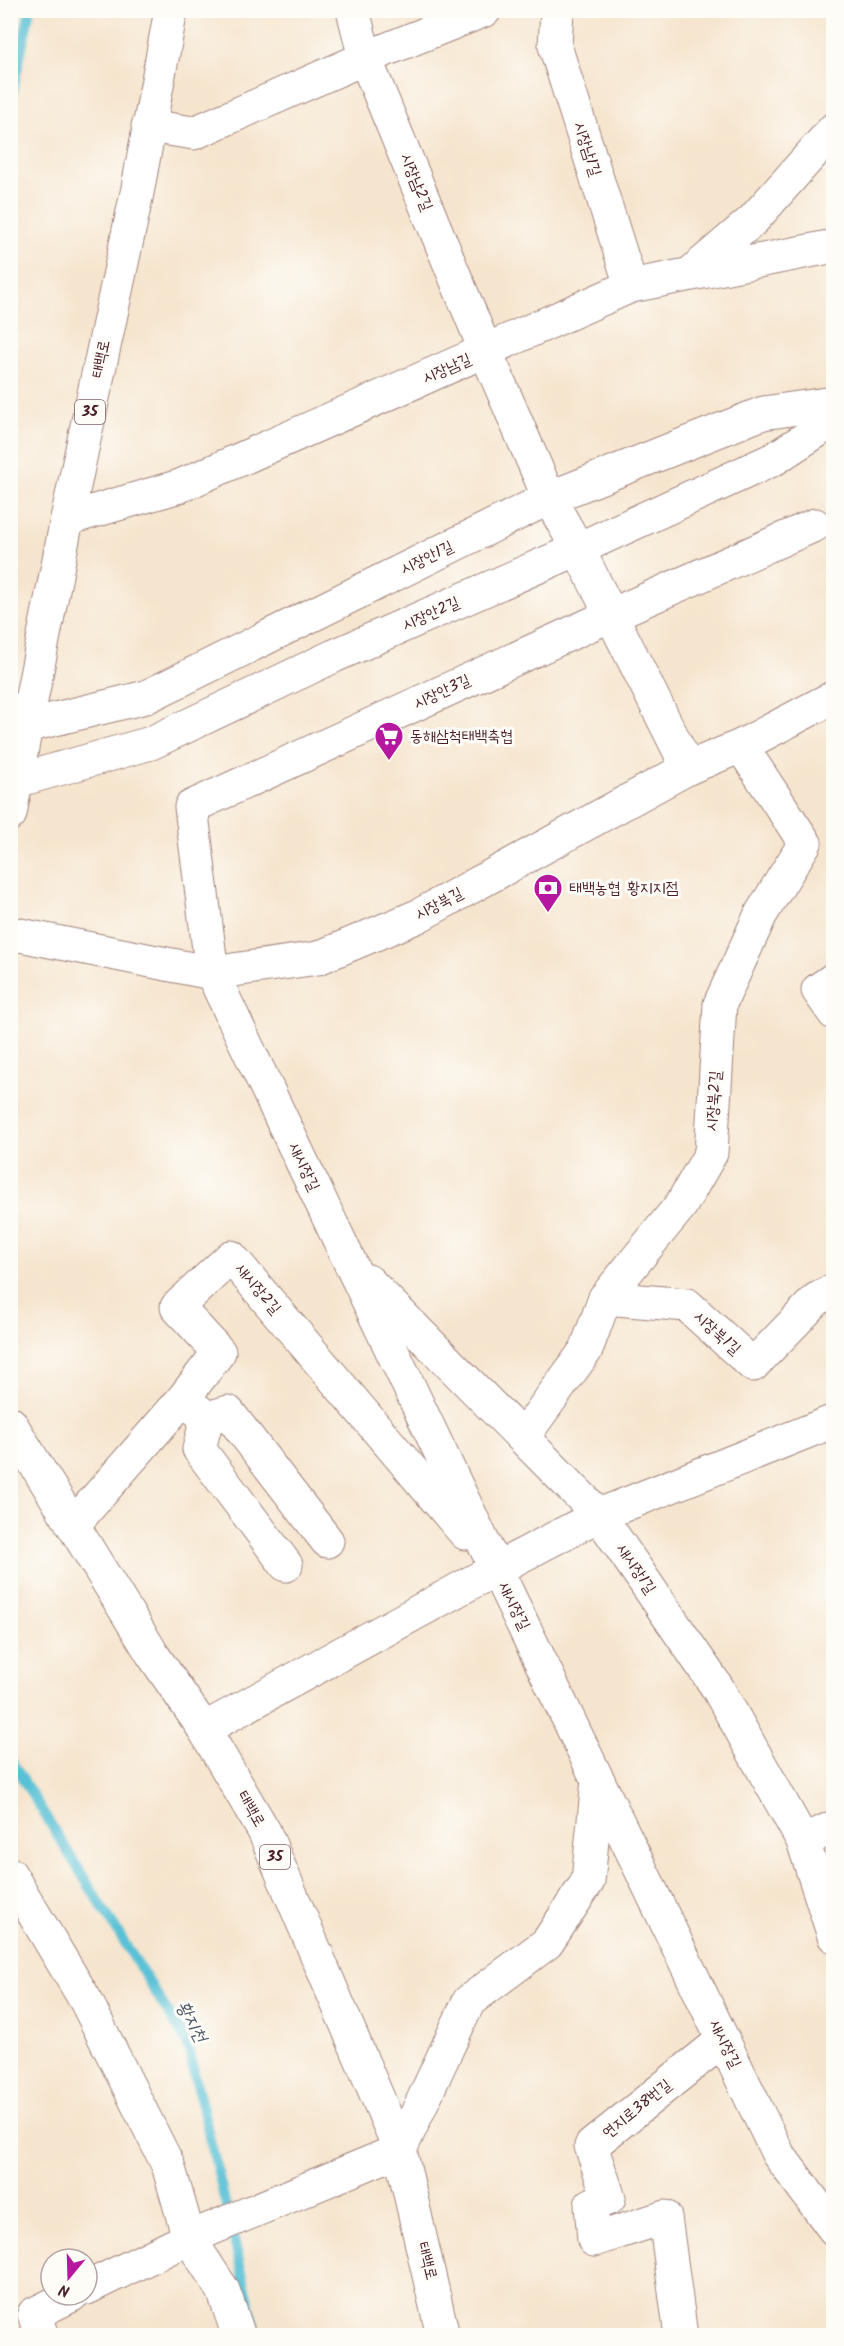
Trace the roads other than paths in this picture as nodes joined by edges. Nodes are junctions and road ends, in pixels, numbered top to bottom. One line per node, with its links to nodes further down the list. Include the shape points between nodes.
1 (171, 10): 6 (street, 태백로 / 35)
2 (353, 10): 5 (street, 시장남2길)
3 (485, 10): 5 (street)
4 (557, 10): 10 (street, 시장남1길, via 555,46)
5 (365, 58): 6 (street, via 195,133); 11 (street, 시장남2길)
6 (148, 126): 15 (street, 태백로 / 35)
7 (834, 129): 9 (street, via 753,220)
8 (834, 246): 9 (street, 시장남길)
9 (689, 275): 10 (street, 시장남길)
10 (631, 286): 11 (street, 시장남길)
11 (486, 352): 14 (street, 시장남2길); 15 (street, 시장남길, via 180,486)
12 (834, 403): 14 (street, 시장안1길, via 763,413)
13 (834, 420): 17 (street, 시장안2길, via 774,459)
14 (549, 498): 17 (street, 시장남2길); 20 (street, 시장안1길, via 146,697)
15 (67, 519): 20 (street, 태백로 / 35)
16 (815, 525): 18 (street, 시장안3길)
17 (578, 549): 18 (street, 시장남2길); 23 (street, 시장안2길, via 334,656 151,743)
18 (611, 615): 22 (street, 시장남2길); 26 (street, 시장안3길, via 191,807)
19 (834, 697): 21 (street, 시장북길)
20 (26, 726): 23 (street, 태백로 / 35)
21 (741, 746): 22 (street, 시장북길); 31 (street, 시장북2길, via 805,843 761,914 720,1004 711,1153 681,1204)
22 (688, 768): 26 (street, 시장북길, via 418,916 318,958)
23 (16, 781): 24 (street, 태백로 / 35)
24 (10, 814)
25 (10, 933): 26 (street, 시장북길)
26 (212, 973): 29 (street, 새시장길)
27 (834, 979): 28 (street, via 818,990)
28 (834, 1013)
29 (349, 1262): 35 (street, 새시장1길); 40 (street, 새시장길)
30 (834, 1290): 31 (street, 시장북1길, via 817,1299 753,1365 687,1305)
31 (605, 1298): 35 (street, 시장북2길, via 586,1350)
32 (195, 1409): 37 (street, 새시장2길); 38 (street, via 228,1412); 39 (street, via 199,1449); 40 (street, 새시장2길, via 219,1352 177,1307 231,1257)
33 (834, 1421): 36 (street)
34 (10, 1424): 37 (street, 태백로 / 35)
35 (523, 1437): 36 (street, 새시장1길)
36 (599, 1515): 40 (street); 44 (street, 새시장1길, via 717,1687)
37 (73, 1524): 41 (street, 태백로 / 35)
38 (327, 1541)
39 (286, 1564)
40 (496, 1569): 41 (street); 42 (street, 새시장길)
41 (204, 1730): 48 (street, 태백로 / 35, via 264,1831)
42 (597, 1779): 47 (street, 새시장길); 48 (street, via 588,1881 547,1943 469,2001)
43 (834, 1827): 44 (street)
44 (803, 1841): 46 (street, 새시장1길)
45 (10, 1875): 50 (street, via 86,2001 168,2166)
46 (834, 1936)
47 (723, 2040): 49 (street, 새시장길, via 778,2154); 56 (street, 연지로38번길, via 591,2146 609,2198 591,2205 594,2240 665,2217)
48 (400, 2150): 50 (street); 55 (street, 태백로 / 35)
49 (834, 2229)
50 (189, 2238): 51 (street); 54 (street, via 223,2290)
51 (99, 2282)
52 (48, 2307): 53 (street, via 34,2314)
53 (42, 2336)
54 (239, 2336)
55 (443, 2336)
56 (681, 2336)

